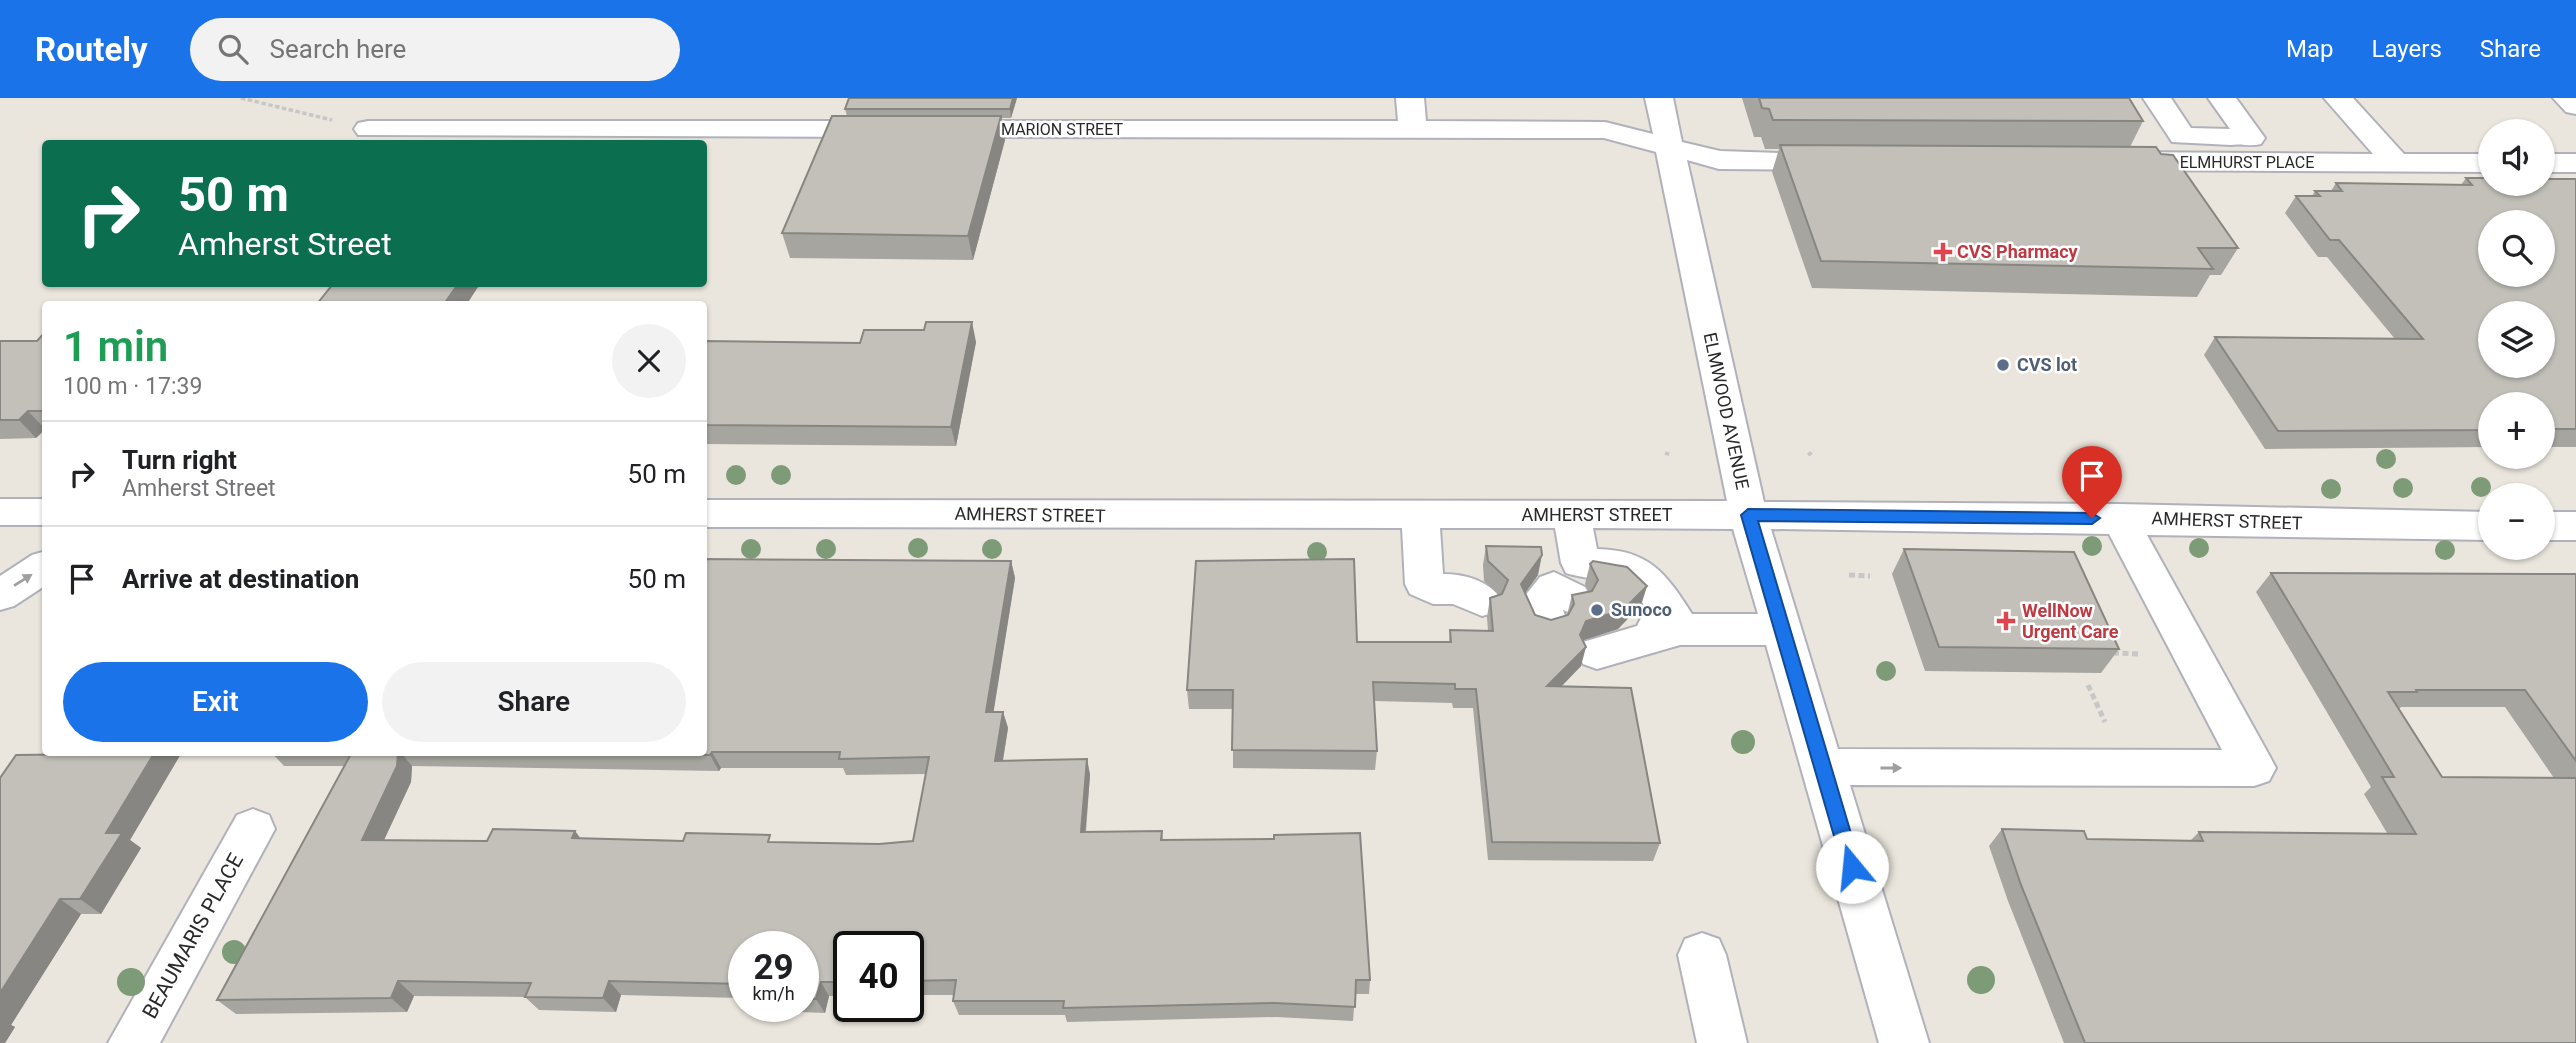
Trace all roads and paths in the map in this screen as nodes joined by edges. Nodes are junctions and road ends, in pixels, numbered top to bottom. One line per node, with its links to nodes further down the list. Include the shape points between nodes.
1 (241, 98): 9 (path)
2 (1410, 98): 10 (street)
3 (1659, 98): 12 (street, ELMWOOD AVENUE)
4 (2157, 98): 11 (street, via 2182,136)
5 (2222, 98): 11 (street, via 2251,138)
6 (2338, 98): 16 (street)
7 (2567, 98): 8 (street)
8 (2576, 106)
9 (368, 129): 10 (street, MARION STREET)
10 (1412, 130): 12 (street, MARION STREET, via 1605,130)
11 (2217, 137): 15 (street)
12 (1669, 146): 13 (street, via 1718,160); 27 (street, ELMWOOD AVENUE)
13 (1861, 161)
14 (2093, 161): 15 (street, ELMHURST PLACE)
15 (2234, 162): 16 (street, ELMHURST PLACE)
16 (2396, 162): 17 (street, ELMHURST PLACE)
17 (2478, 163)
18 (2555, 163): 19 (street)
19 (2576, 163)
20 (1814, 451): 23 (path)
21 (1665, 453): 22 (path)
22 (1671, 455)
23 (1808, 455)
24 (0, 512): 25 (street)
25 (42, 512)
26 (707, 514): 28 (street, AMHERST STREET)
27 (1748, 515): 29 (street, AMHERST STREET); 30 (street, AMHERST STREET); 40 (street, ELMWOOD AVENUE)
28 (1420, 516): 29 (street, AMHERST STREET); 37 (street, via 1424,584 1433,589)
29 (1572, 516): 39 (street, via 1558,589 1619,564 1653,585)
30 (2119, 519): 31 (street, AMHERST STREET); 44 (street, one-way to 30, via 2254,768)
31 (2478, 526)
32 (2555, 526): 33 (street)
33 (2576, 526)
34 (42, 568): 38 (street, one-way to 34)
35 (1849, 575): 36 (path)
36 (1870, 576)
37 (1474, 589)
38 (0, 595)
39 (1681, 629): 40 (street); 41 (street)
40 (1783, 631): 44 (street, ELMWOOD AVENUE)
41 (1609, 640)
42 (2088, 685): 43 (path)
43 (2106, 726)
44 (1823, 767): 49 (street, ELMWOOD AVENUE)
45 (253, 829): 47 (street, BEAUMARIS PLACE)
46 (1702, 955): 48 (street)
47 (133, 1043)
48 (1722, 1043)
49 (1904, 1043)

